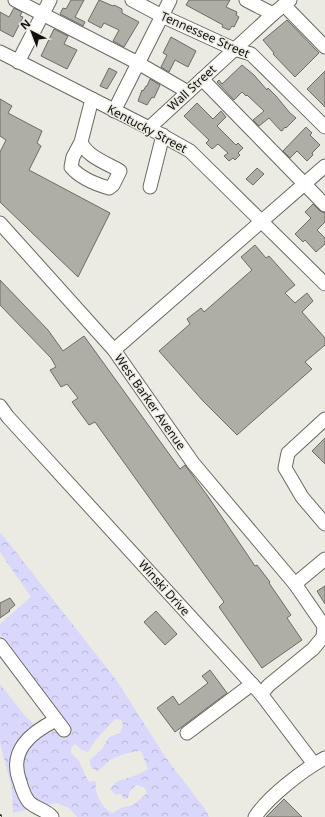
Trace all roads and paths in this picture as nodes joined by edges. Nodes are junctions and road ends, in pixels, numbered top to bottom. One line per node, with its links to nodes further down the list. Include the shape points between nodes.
1 (15, 0): 7 (street)
2 (50, 0): 7 (street)
3 (132, 0): 9 (street, Tennessee Street)
4 (170, 0): 9 (street)
5 (246, 0): 8 (street)
6 (287, 3): 8 (street, Wall Street); 10 (street)
7 (42, 14): 13 (street); 14 (street)
8 (273, 14): 11 (street, Wall Street)
9 (162, 16): 11 (street, Tennessee Street); 14 (street)
10 (325, 47)
11 (234, 49): 15 (street, Wall Street); 19 (street, Tennessee Street, via 251,54)
12 (0, 52): 13 (street, Kentucky Street)
13 (18, 62): 17 (street, Kentucky Street)
14 (138, 63): 16 (street); 18 (street)
15 (202, 79): 16 (street, Wall Street); 24 (street)
16 (188, 92): 20 (street, Wall Street)
17 (92, 100): 18 (street, Kentucky Street); 22 (street)
18 (114, 111): 20 (street, Kentucky Street)
19 (325, 127)
20 (149, 128): 21 (street, Kentucky Street)
21 (163, 136): 25 (street); 27 (street, Kentucky Street, via 190,151)
22 (81, 142)
23 (325, 166): 24 (street, West Barker Avenue)
24 (304, 184): 26 (street); 27 (street, West Barker Avenue)
25 (150, 187)
26 (325, 206)
27 (262, 221): 29 (street, Kentucky Street); 30 (street, West Barker Avenue)
28 (0, 223): 30 (street)
29 (325, 284)
30 (114, 350): 35 (street, West Barker Avenue, via 193,464)
31 (4, 411): 37 (street, Winski Drive)
32 (325, 419): 33 (street, via 288,453 285,468 302,497)
33 (325, 524)
34 (325, 559): 35 (street)
35 (295, 584): 38 (street, West Barker Avenue, via 324,626 323,637 313,649 269,684)
36 (0, 645): 41 (street, via 60,725 42,727 21,748 16,765 25,796 30,803)
37 (252, 684): 38 (street, Winski Drive); 39 (street)
38 (261, 694): 40 (street, Winski Drive)
39 (187, 733)
40 (320, 761): 42 (street, via 266,802)
41 (52, 817)
42 (255, 817)

